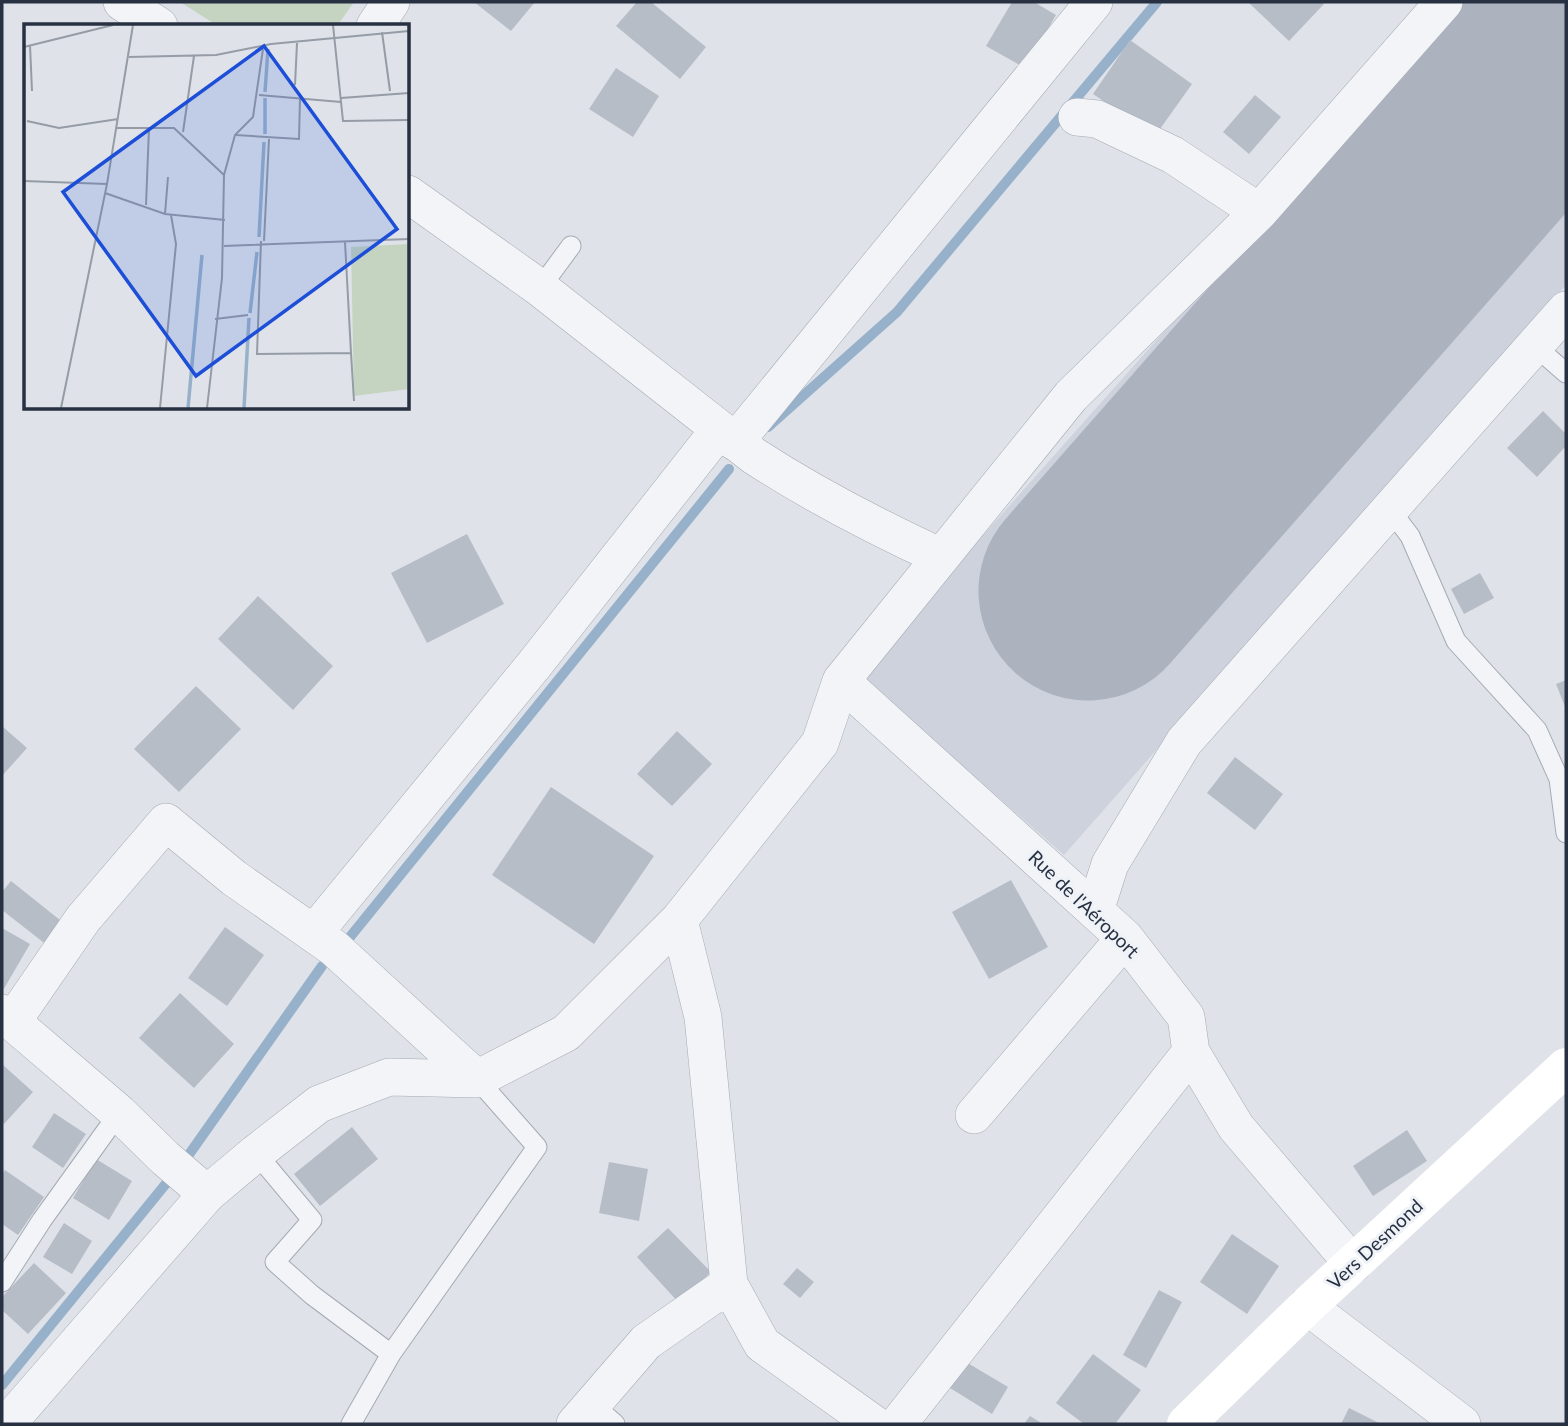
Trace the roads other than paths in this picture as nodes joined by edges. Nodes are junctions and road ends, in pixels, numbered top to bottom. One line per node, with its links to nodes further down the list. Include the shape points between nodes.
1 (122, 2): 5 (street)
2 (391, 2): 6 (street)
3 (1094, 2): 15 (street)
4 (1444, 2): 9 (street)
5 (156, 24)
6 (376, 24)
7 (1077, 117): 9 (street, via 1097,119 1173,155)
8 (410, 195): 11 (street)
9 (1259, 212): 17 (street, via 1071,396)
10 (571, 246): 11 (lane)
11 (540, 288): 15 (street)
12 (1566, 310): 13 (street)
13 (1535, 346): 14 (lane); 16 (street)
14 (1566, 373)
15 (727, 436): 17 (street, via 786,477 865,522); 22 (street)
16 (1391, 511): 19 (lane, via 1410,536 1456,641 1537,730 1559,779); 20 (street, via 1184,742 1110,864)
17 (941, 557): 18 (street)
18 (841, 681): 20 (street, Rue de l'Aéroport); 21 (street, via 820,743)
19 (1566, 833)
20 (1095, 911): 23 (street, Rue de l'Aéroport)
21 (679, 920): 27 (street, via 566,1033); 34 (street, via 703,1017)
22 (314, 933): 24 (street, via 234,878 166,822); 27 (street)
23 (1125, 938): 25 (street, Rue de l'Aéroport, via 1186,1017); 29 (street)
24 (7, 1017): 28 (street)
25 (1191, 1052): 32 (street, Rue de l'Aéroport, via 1236,1127); 41 (street)
26 (1566, 1066): 32 (main road, Vers Desmond)
27 (477, 1079): 30 (street, via 389,1077 319,1104); 36 (lane, via 537,1147)
28 (119, 1113): 31 (street); 33 (lane)
29 (974, 1115)
30 (256, 1153): 31 (street); 36 (lane, via 312,1220 275,1262)
31 (200, 1187): 39 (street)
32 (1353, 1264): 35 (main road, Vers Desmond)
33 (2, 1282)
34 (729, 1284): 37 (street, via 646,1342); 38 (street, via 762,1344)
35 (1307, 1306): 42 (main road, Vers Desmond); 43 (street)
36 (391, 1354): 40 (lane)
37 (594, 1418)
38 (853, 1419)
39 (15, 1420)
40 (351, 1424)
41 (898, 1424)
42 (1186, 1424)
43 (1462, 1424)

